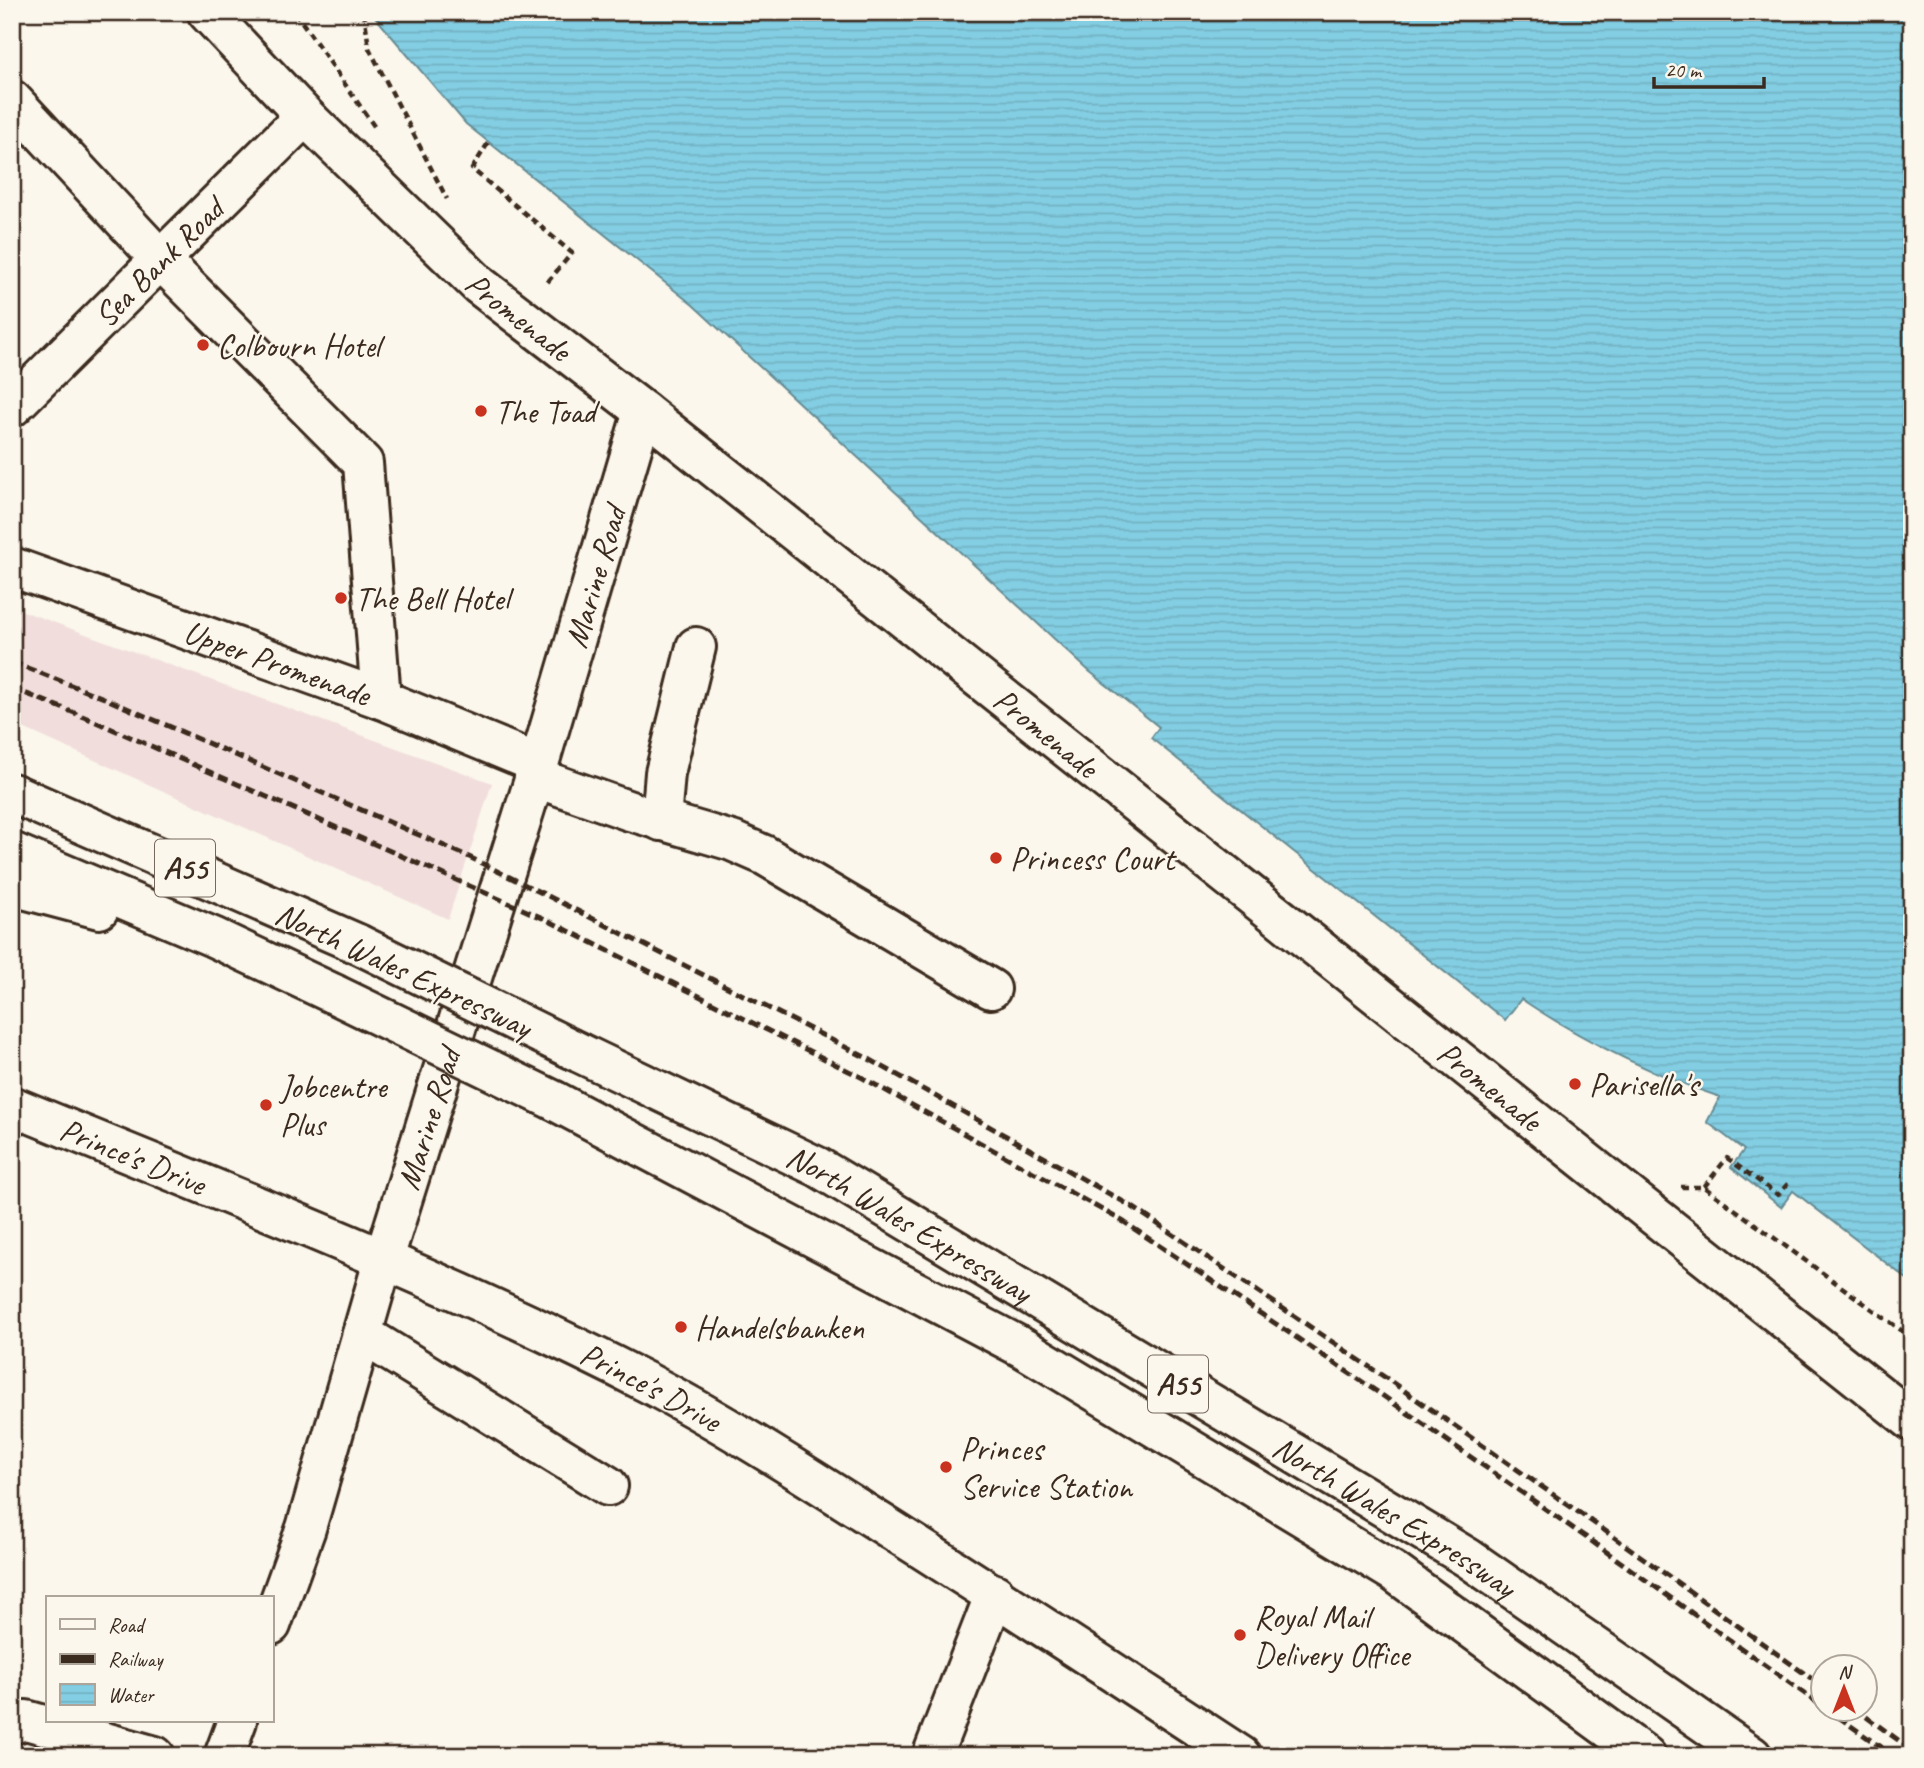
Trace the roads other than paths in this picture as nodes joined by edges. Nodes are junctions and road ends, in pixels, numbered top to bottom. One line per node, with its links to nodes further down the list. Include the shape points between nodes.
1 (207, 12): 3 (main road, Promenade)
2 (12, 100): 4 (main road)
3 (305, 116): 4 (main road, Sea Bank Road); 6 (main road, Promenade, via 479,285)
4 (160, 259): 5 (main road, Sea Bank Road); 9 (main road, via 363,463)
5 (12, 407)
6 (643, 411): 10 (main road, Marine Road); 20 (main road, Promenade)
7 (12, 567): 9 (main road, Upper Promenade)
8 (696, 647): 12 (main road, via 665,773)
9 (381, 699): 10 (main road, Upper Promenade)
10 (536, 770): 12 (main road, Upper Promenade); 18 (main road, Marine Road)
11 (12, 793): 31 (main road, North Wales Expressway / A55, bridge, via 358,944 818,1167 1468,1558)
12 (661, 821): 16 (main road, Upper Promenade, via 764,855)
13 (12, 852): 15 (main road, North Wales Expressway / A55)
14 (12, 886): 15 (main road)
15 (213, 937): 30 (main road, North Wales Expressway / A55, bridge, via 555,1101 1035,1355 1394,1572)
16 (991, 989)
17 (12, 1106): 18 (main road, Prince's Drive)
18 (384, 1258): 19 (main road, Marine Road); 22 (main road, Prince's Drive, via 652,1385)
19 (362, 1334): 21 (main road); 23 (main road, Marine Road, via 306,1528)
20 (1912, 1421)
21 (608, 1486)
22 (995, 1594): 28 (main road); 29 (main road, Prince's Drive)
23 (273, 1619)
24 (237, 1722): 27 (main road)
25 (12, 1724): 26 (main road, via 26,1720)
26 (155, 1756)
27 (224, 1756)
28 (932, 1756)
29 (1241, 1756)
30 (1646, 1756)
31 (1752, 1756)

